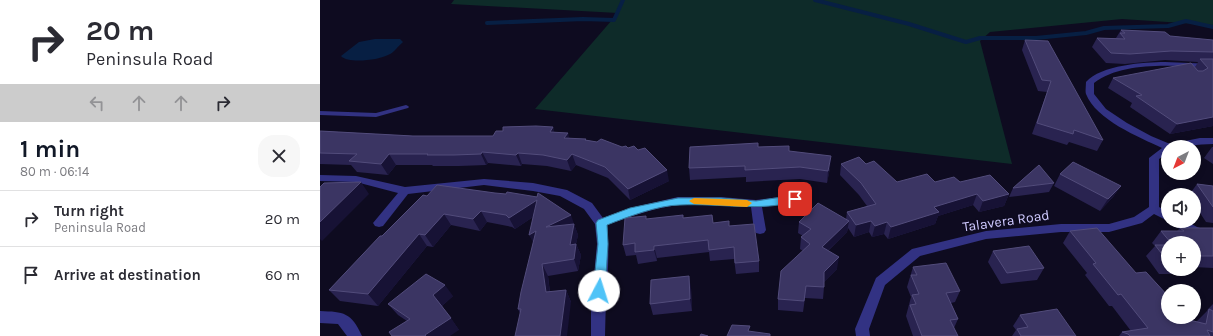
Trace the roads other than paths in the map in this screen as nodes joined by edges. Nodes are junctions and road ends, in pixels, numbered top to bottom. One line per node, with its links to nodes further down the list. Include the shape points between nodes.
1 (1183, 64): 2 (street); 3 (street); 8 (street, via 1145,64 1129,67 1097,76 1090,82 1089,93 1111,117)
2 (1213, 66)
3 (1192, 73)
4 (406, 108): 5 (lane, via 376,115)
5 (320, 112)
6 (1201, 141): 7 (street)
7 (1213, 141)
8 (1161, 145)
9 (1161, 153): 14 (street, via 1154,158)
10 (320, 178): 11 (street, via 356,179)
11 (405, 191): 16 (street); 17 (street, via 484,182 533,187 563,193 588,206)
12 (795, 199): 13 (street)
13 (756, 204): 17 (street, via 678,201 630,212); 19 (street)
14 (1154, 209): 15 (street); 24 (street, Talavera Road, via 1138,220 1109,228 1061,228 986,235 916,252 880,282 862,329)
15 (1161, 213)
16 (379, 223)
17 (601, 223): 23 (street, via 603,244)
18 (1189, 228): 20 (street)
19 (760, 230)
20 (1213, 236)
21 (320, 317): 22 (street, via 342,318)
22 (355, 336)
23 (598, 336)
24 (863, 336)

